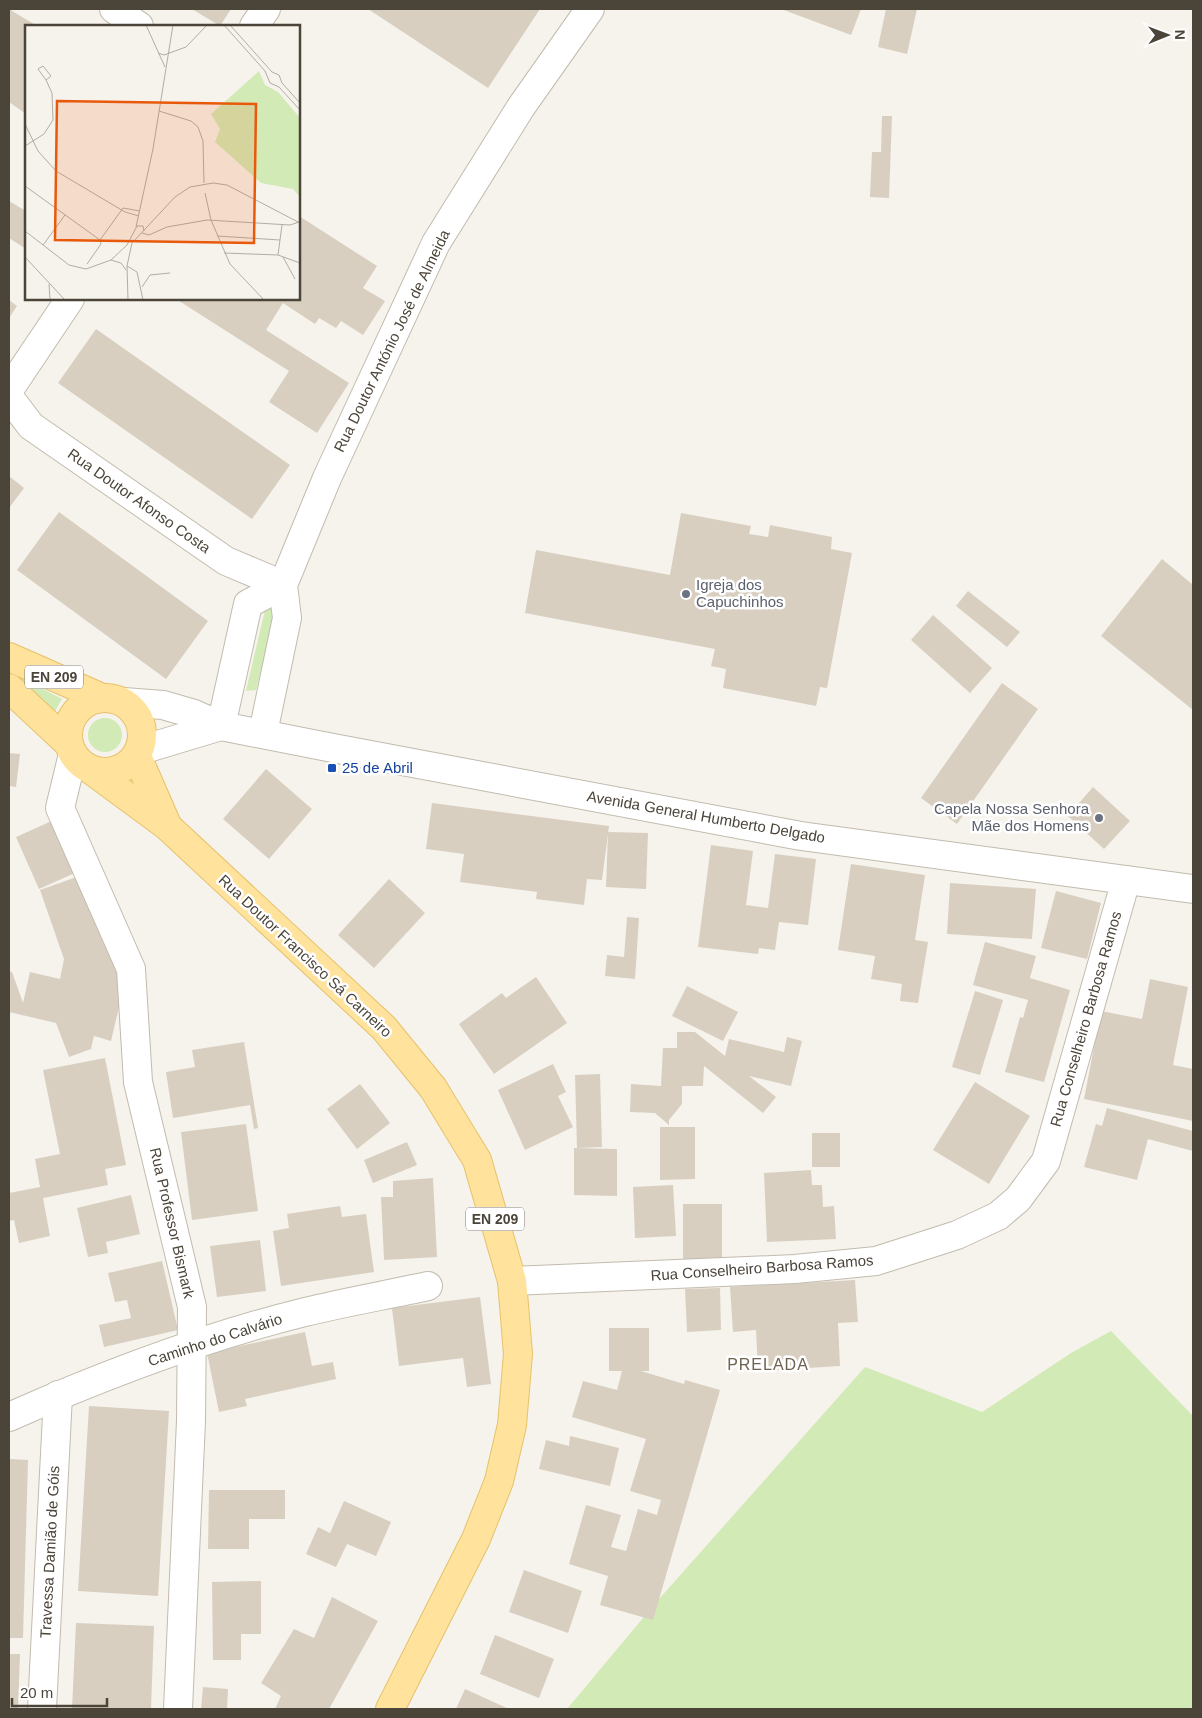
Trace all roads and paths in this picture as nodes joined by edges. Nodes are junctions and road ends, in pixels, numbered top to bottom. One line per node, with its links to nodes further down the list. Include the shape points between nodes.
1 (114, 9): 4 (street)
2 (266, 9): 5 (street)
3 (590, 9): 9 (street, Rua Doutor António José de Almeida, via 519,111 436,244 327,478)
4 (138, 25)
5 (255, 25)
6 (69, 300): 7 (street)
7 (9, 390)
8 (9, 397): 9 (street, Rua Doutor Afonso Costa, via 31,426 226,561)
9 (283, 585): 13 (street, via 248,604); 14 (street, Rua Doutor António José de Almeida, via 287,618)
10 (9, 657): 12 (main road, EN 209)
11 (9, 688): 16 (main road, Rua Doutor Francisco Sá Carneiro)
12 (112, 700): 13 (street, Avenida General Humberto Delgado, via 162,705); 15 (main road, via 133,710 139,721 142,733); 16 (main road, Avenida General Humberto Delgado, via 88,701 71,718 68,730)
13 (221, 726): 14 (street, Avenida General Humberto Delgado); 15 (street, Avenida General Humberto Delgado)
14 (263, 733): 18 (street, Avenida General Humberto Delgado, via 801,836)
15 (139, 753): 16 (main road, Avenida General Humberto Delgado, via 116,770); 17 (main road, Rua Doutor Francisco Sá Carneiro / EN 209)
16 (78, 756): 17 (main road, Rua Doutor Francisco Sá Carneiro / EN 209); 22 (street, Rua Professor Bismark, via 60,808 131,969 138,1082 192,1307)
17 (167, 826): 20 (main road, Rua Doutor Francisco Sá Carneiro / EN 209, via 384,1028 433,1088 477,1160)
18 (1126, 880): 19 (street, Avenida General Humberto Delgado); 20 (street, Rua Conselheiro Barbosa Ramos, via 1046,1160 1018,1199 998,1216 957,1235 876,1262 795,1269)
19 (1193, 889)
20 (512, 1281): 27 (main road, Rua Doutor Francisco Sá Carneiro / EN 209, via 518,1354 512,1425 499,1481 476,1538)
21 (428, 1286): 22 (street, Caminho do Calvário, via 305,1312)
22 (193, 1345): 23 (street, Caminho do Calvário); 26 (street, Rua Professor Bismark)
23 (58, 1395): 24 (street, Caminho do Calvário); 25 (street, Travessa Damião de Góis)
24 (9, 1418)
25 (42, 1709)
26 (178, 1709)
27 (390, 1709)

